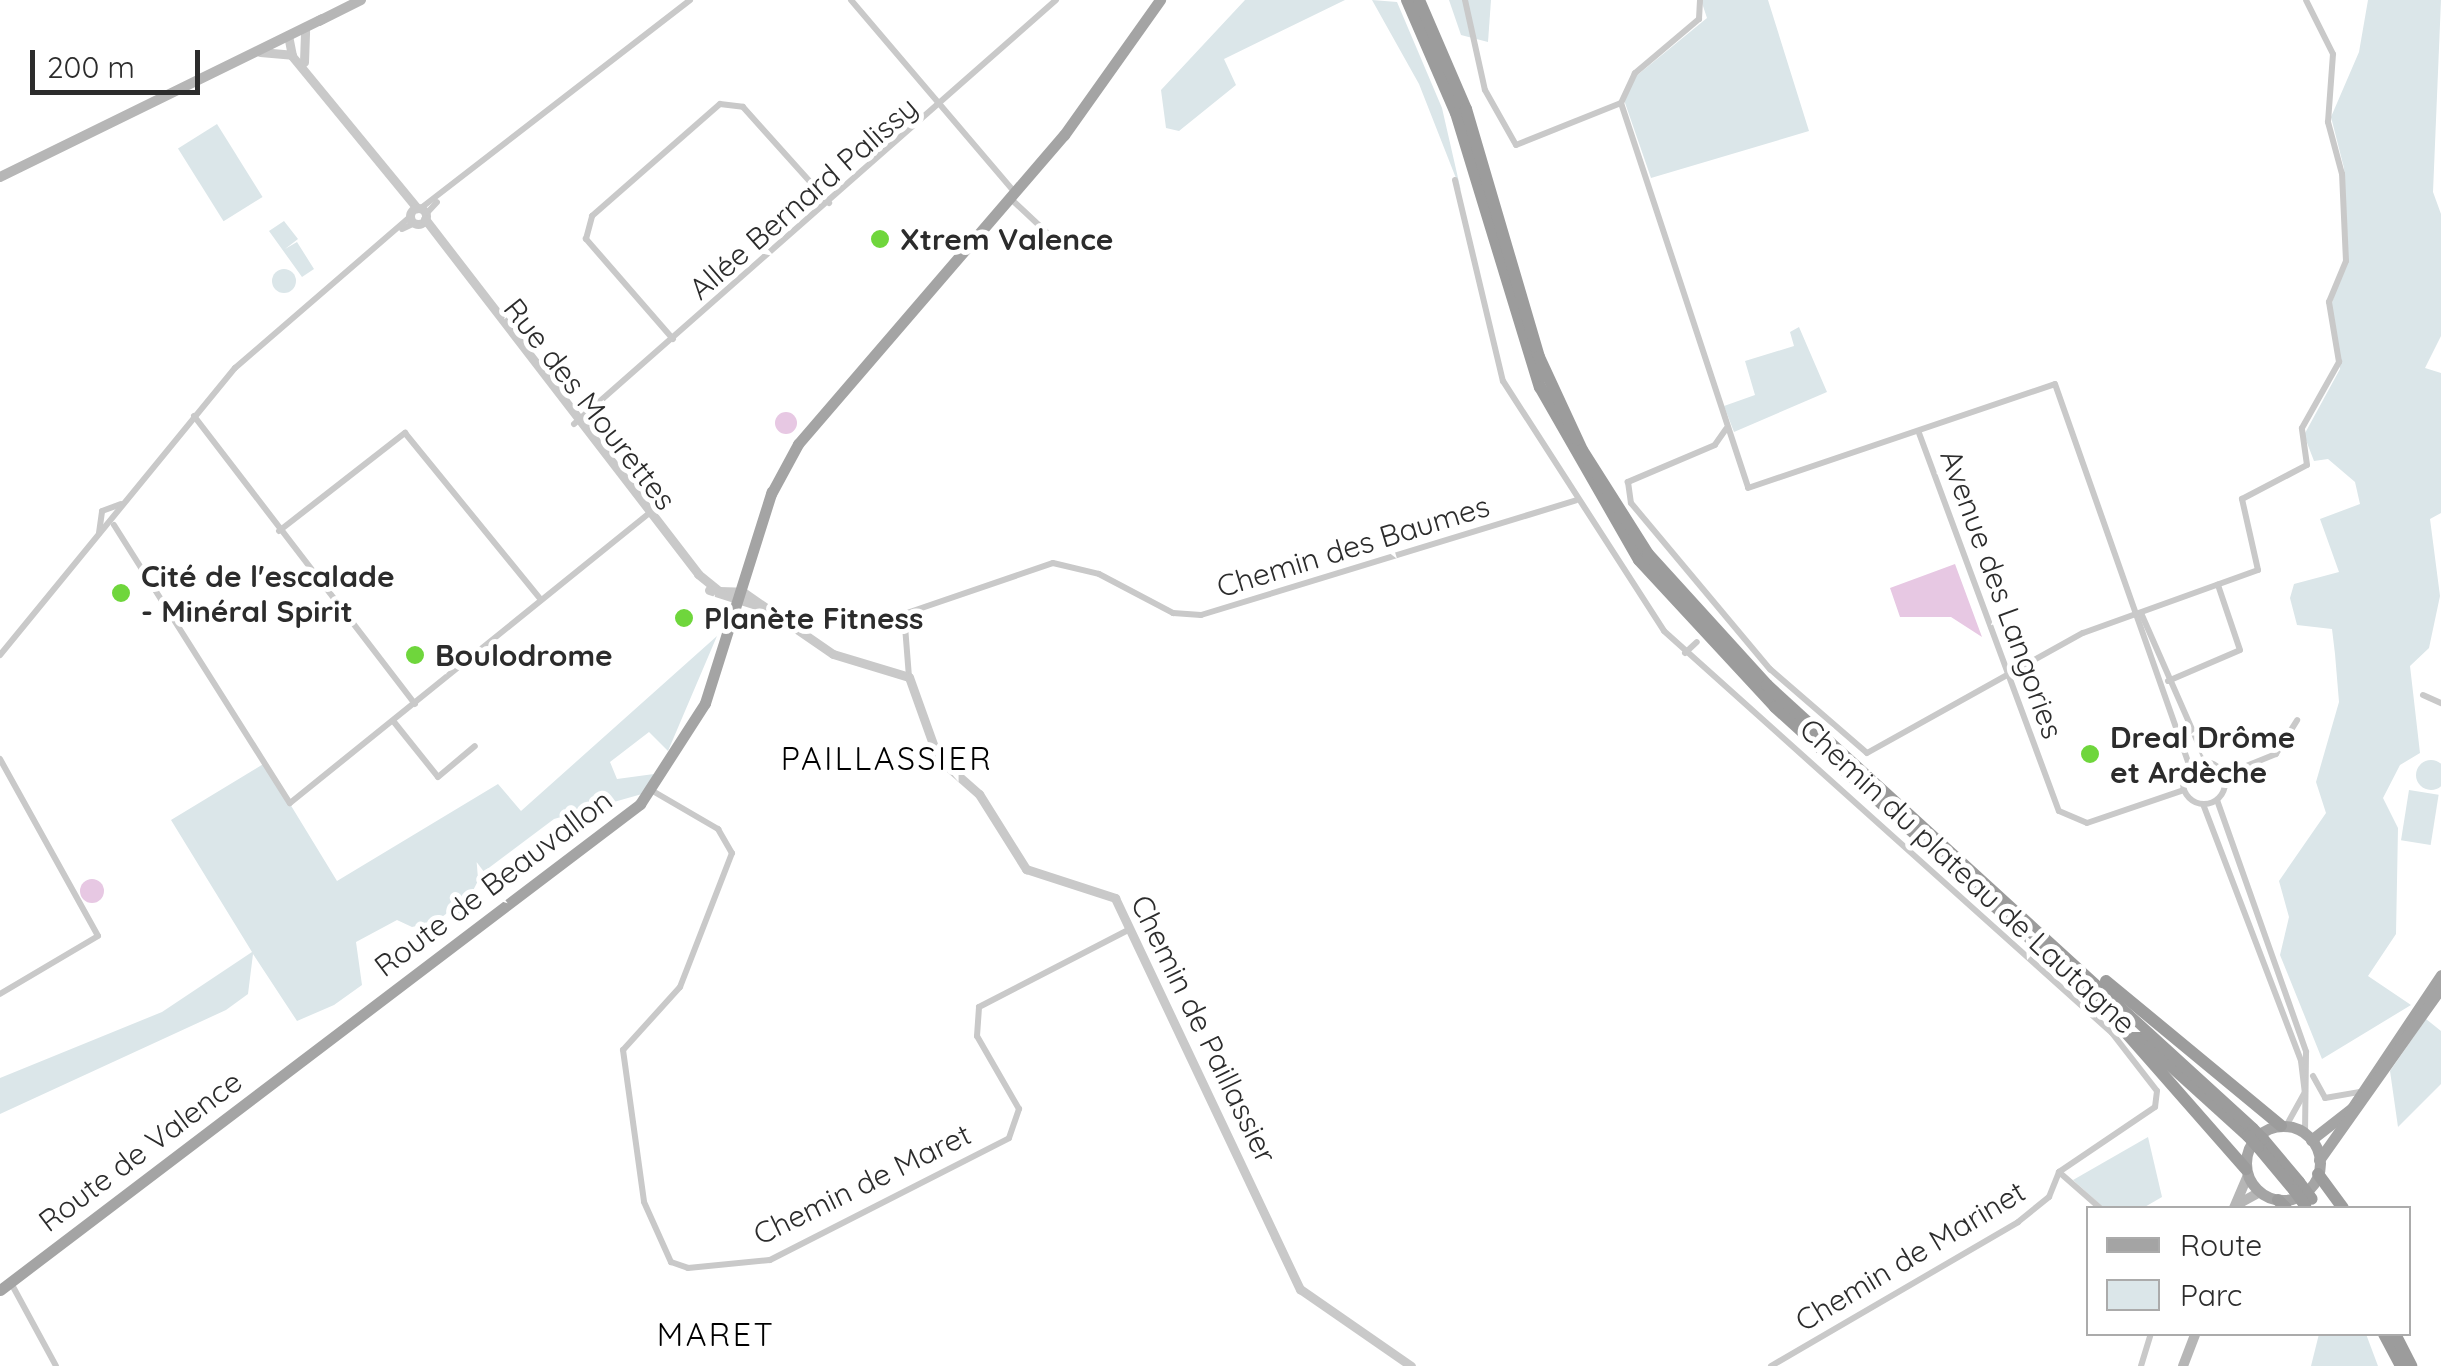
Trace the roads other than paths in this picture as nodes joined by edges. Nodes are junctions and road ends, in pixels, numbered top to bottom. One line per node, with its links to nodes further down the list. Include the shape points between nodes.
1 (361, 0): 11 (main road)
2 (690, 0): 23 (street, via 552,100)
3 (851, 0): 18 (street)
4 (1056, 0): 18 (street, Allée Bernard Palissy)
5 (1160, 0): 21 (main road, Route de Beauvallon)
6 (1407, 0): 65 (highway, via 1456,113 1540,388 1622,536 1738,671)
7 (1418, 0): 63 (highway, via 1461,96 1539,358 1624,520 1726,645)
8 (1465, 0): 17 (street, via 1485,90 1516,146)
9 (1700, 0): 17 (street, via 1699,19 1636,73)
10 (2306, 0): 37 (street, via 2332,54 2328,122 2342,174 2346,262 2329,302 2339,362 2302,428 2307,466 2242,499 2261,564)
11 (322, 19): 12 (main road); 13 (main road)
12 (305, 31): 13 (main road); 16 (street)
13 (286, 38): 14 (main road); 15 (main road); 16 (street, Rue des Mourettes)
14 (260, 52): 15 (main road); 16 (street)
15 (247, 55): 19 (main road)
16 (296, 55): 23 (street, Rue des Mourettes)
17 (1621, 103): 30 (street)
18 (942, 108): 21 (street); 22 (street, Allée Bernard Palissy)
19 (0, 176)
20 (1455, 180): 32 (street, via 1503,381)
21 (1014, 197): 24 (street); 38 (main road, Route de Beauvallon, via 810,429 772,491)
22 (829, 204): 25 (street, Allée Bernard Palissy); 25 (street, via 743,106 720,104 606,203 585,223 586,238)
23 (418, 216): 28 (street, via 265,339); 29 (street, Rue des Mourettes)
24 (1058, 243)
25 (674, 339): 29 (street, Allée Bernard Palissy)
26 (2065, 380): 27 (street)
27 (2054, 384): 31 (street); 41 (street)
28 (194, 416): 33 (street); 36 (street)
29 (576, 422): 34 (street, Rue des Mourettes)
30 (1726, 429): 31 (street, via 1754,490); 40 (street, via 1715,445 1638,475 1626,490 1667,550)
31 (1919, 434): 46 (street, Avenue des Langories)
32 (1576, 500): 44 (street); 47 (street, Chemin des Baumes, via 1201,615 1173,613 1099,574 1053,563 904,614)
33 (114, 511): 35 (street); 35 (street)
34 (647, 514): 38 (street, Rue des Mourettes, via 694,578); 39 (street)
35 (108, 524): 45 (street); 53 (street, via 290,804)
36 (279, 531): 39 (street, via 405,433); 51 (street)
37 (2218, 584): 41 (street); 48 (street, via 2240,650)
38 (737, 598): 47 (street, via 834,654); 59 (main road, Route de Beauvallon, via 685,736)
39 (540, 600): 51 (street)
40 (1728, 612): 42 (street); 46 (street, Chemin du plateau de Lautagne, via 1781,680 1867,753 1903,741)
41 (2139, 613): 46 (street); 48 (street)
42 (1716, 624)
43 (1697, 642): 44 (street)
44 (1685, 653): 77 (street, Chemin du plateau de Lautagne, via 2112,1034 2150,1081 2155,1107)
45 (0, 655)
46 (2007, 673): 60 (street, Avenue des Langories, via 2066,819 2087,824)
47 (909, 677): 64 (street, Chemin de Paillassier, via 938,758 979,794 1026,869 1101,888)
48 (2167, 681): 56 (street); 57 (street)
49 (2423, 694): 50 (street)
50 (2439, 699)
51 (415, 704): 53 (street)
52 (2297, 720): 58 (street, via 2276,754)
53 (394, 722): 54 (street, via 438,776)
54 (475, 746)
55 (0, 758): 68 (street, via 98,936)
56 (2206, 761): 57 (street); 58 (street)
57 (2190, 767): 60 (street)
58 (2224, 775): 61 (street)
59 (650, 790): 64 (street, Chemin de Maret, via 718,829 732,853 680,988 623,1050 644,1202 671,1262 688,1268 770,1260 1009,1138 1020,1109 978,1036 980,1007); 69 (main road, Route de Beauvallon, via 605,836)
60 (2184, 790): 62 (street)
61 (2217, 800): 62 (street); 70 (street)
62 (2203, 804): 72 (street, via 2302,1061 2304,1092)
63 (1996, 892): 72 (highway); 74 (highway)
64 (1130, 929): 92 (street, Chemin de Paillassier, via 1300,1289)
65 (2055, 957): 74 (highway); 76 (highway, via 2212,1140)
66 (2441, 975): 71 (main road)
67 (2441, 988): 75 (main road)
68 (0, 994)
69 (311, 1051): 85 (main road, Route de Valence)
70 (2306, 1052): 71 (street, via 2315,1087 2333,1101 2354,1096); 73 (street)
71 (2379, 1062): 73 (main road, via 2345,1118)
72 (2283, 1126): 73 (main road); 76 (main road, via 2256,1138)
73 (2308, 1137): 75 (main road)
74 (2255, 1138): 80 (highway, bridge)
75 (2319, 1167): 79 (main road, via 2305,1192); 84 (highway)
76 (2247, 1170): 78 (main road); 82 (main road)
77 (2059, 1172): 81 (street); 93 (street, Chemin de Marinet, via 2048,1197 2018,1222)
78 (2260, 1192): 79 (main road); 83 (main road)
79 (2282, 1204)
80 (2311, 1205)
81 (2098, 1206)
82 (2236, 1206)
83 (2238, 1206)
84 (2342, 1206)
85 (5, 1286): 91 (street)
86 (2150, 1336): 94 (street)
87 (2194, 1336): 95 (main road)
88 (2384, 1336): 90 (highway)
89 (2397, 1336): 90 (highway)
90 (2404, 1361)
91 (56, 1366)
92 (1411, 1366)
93 (1771, 1366)
94 (2141, 1366)
95 (2183, 1366)

